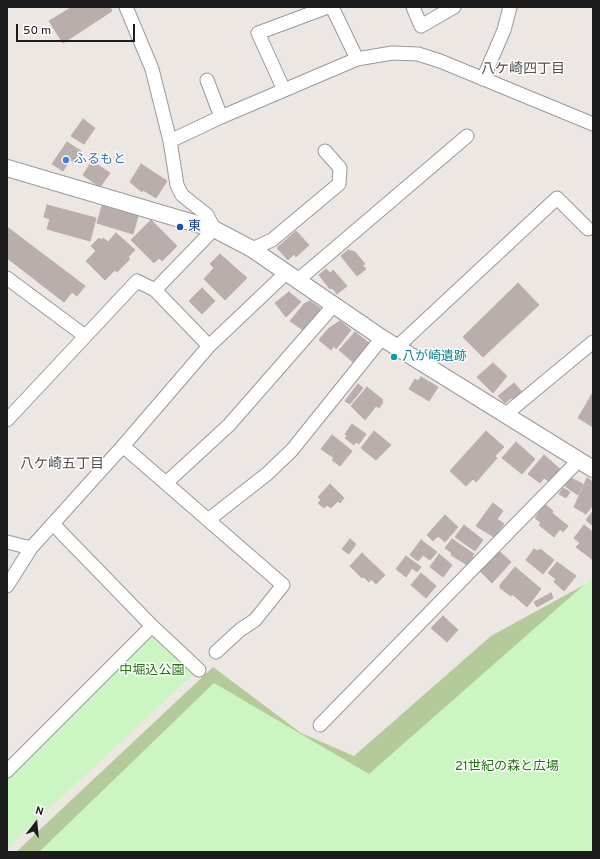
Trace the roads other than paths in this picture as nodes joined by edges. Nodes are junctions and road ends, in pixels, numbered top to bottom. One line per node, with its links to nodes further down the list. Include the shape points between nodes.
1 (126, 7): 14 (street, via 152,69)
2 (328, 7): 10 (street, via 258,33)
3 (332, 7): 7 (street)
4 (413, 7): 5 (street, via 420,26)
5 (454, 7)
6 (510, 7): 8 (street, via 504,30)
7 (357, 59): 8 (street, via 392,54 418,54); 10 (street)
8 (483, 79): 12 (street)
9 (207, 80): 11 (street)
10 (284, 90): 11 (street)
11 (221, 117): 14 (street)
12 (593, 124)
13 (467, 136): 20 (street)
14 (170, 141): 17 (street, via 177,185 182,195 207,215)
15 (325, 151): 19 (street, via 340,168 339,184 272,240)
16 (7, 168): 17 (street)
17 (214, 229): 19 (street); 22 (street)
18 (588, 229): 28 (street, via 556,198)
19 (252, 249): 20 (street)
20 (292, 276): 23 (street); 27 (street)
21 (7, 278): 24 (street)
22 (155, 290): 24 (street, via 136,281); 27 (street)
23 (334, 304): 25 (street); 34 (street, via 229,425)
24 (85, 336): 30 (street)
25 (382, 338): 28 (street); 35 (street, via 292,450 267,474)
26 (593, 342): 29 (street)
27 (209, 346): 31 (street)
28 (397, 347): 29 (street)
29 (506, 414): 32 (street)
30 (7, 420)
31 (123, 446): 34 (street); 36 (street)
32 (579, 460): 33 (street); 43 (street)
33 (593, 469)
34 (166, 483): 35 (street)
35 (208, 520): 41 (street, via 282,585 255,620)
36 (53, 524): 38 (street); 40 (street)
37 (7, 542): 38 (street)
38 (30, 548): 39 (street)
39 (7, 586)
40 (152, 626): 42 (street); 44 (street)
41 (216, 652)
42 (199, 670)
43 (320, 725)
44 (7, 771)

